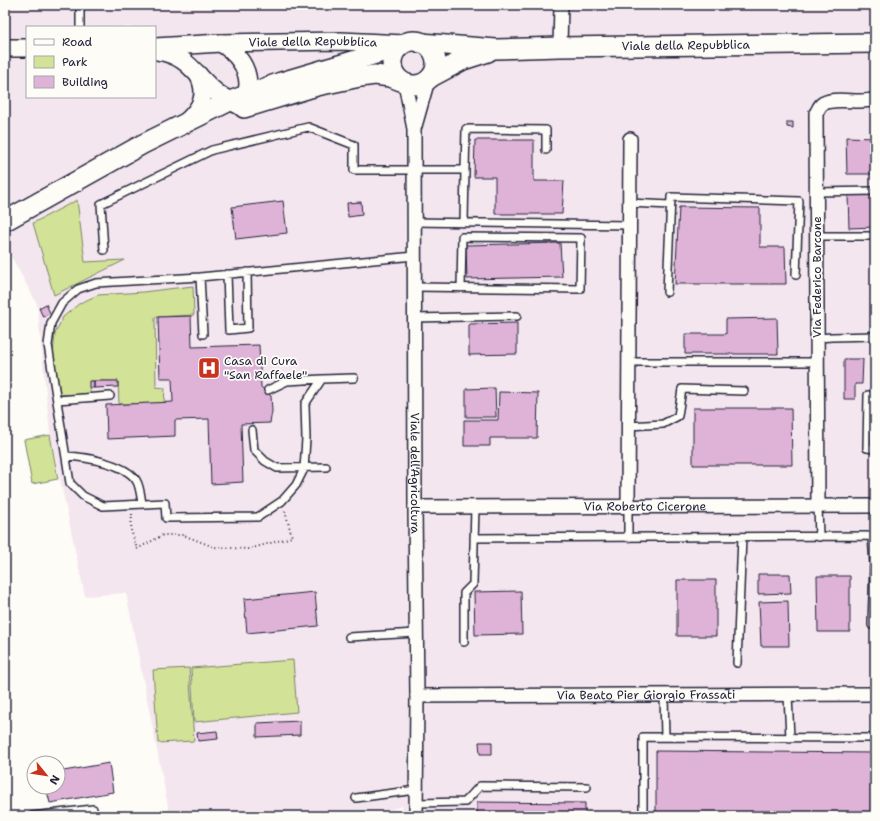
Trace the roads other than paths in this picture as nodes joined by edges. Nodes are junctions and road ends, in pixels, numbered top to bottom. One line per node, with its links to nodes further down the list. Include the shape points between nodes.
1 (80, 5): 3 (lane)
2 (561, 5): 8 (street)
3 (80, 26)
4 (221, 43): 6 (street, Viale della Repubblica, via 340,41); 7 (street, Viale della Repubblica); 17 (street, Viale della Repubblica, via 233,51 245,70 248,83)
5 (875, 43): 8 (main road, Viale della Repubblica)
6 (408, 45): 11 (main road, Viale della Repubblica); 14 (main road, via 427,46 432,51 436,64); 15 (main road, via 393,58 397,76); 17 (main road, via 281,82)
7 (156, 46)
8 (560, 47): 11 (main road, Viale della Repubblica)
9 (5, 48): 10 (street)
10 (26, 48)
11 (496, 49): 14 (main road, Viale della Repubblica, via 463,60)
12 (156, 50): 13 (street, via 174,54)
13 (196, 71): 17 (street, via 208,85); 18 (street, via 201,80 203,97 195,114)
14 (429, 78): 15 (main road, via 419,84); 19 (street, Viale dell'Agricoltura)
15 (403, 82): 17 (main road, via 375,75); 19 (street, Viale dell'Agricoltura)
16 (875, 99): 25 (street, Via Federico Barcone, via 830,101 822,105 816,113)
17 (240, 101): 18 (main road); 28 (main road)
18 (186, 122): 28 (main road)
19 (414, 130): 22 (street, Viale dell'Agricoltura)
20 (630, 139): 26 (street)
21 (546, 150): 23 (lane, via 546,130 466,129)
22 (414, 169): 23 (lane); 30 (street, Viale dell'Agricoltura); 35 (lane, via 354,170 354,145 308,127 212,150 101,204)
23 (465, 170): 31 (lane)
24 (875, 191): 25 (lane)
25 (816, 192): 33 (street, Via Federico Barcone)
26 (629, 203): 27 (lane); 32 (street)
27 (670, 205): 39 (lane, via 671,197 799,201); 43 (lane)
28 (33, 206): 29 (main road)
29 (5, 221)
30 (414, 222): 31 (lane); 36 (street, Viale dell'Agricoltura)
31 (464, 222): 32 (lane)
32 (629, 225): 49 (street)
33 (817, 236): 34 (lane); 48 (street, Via Federico Barcone)
34 (875, 236)
35 (104, 250)
36 (414, 256): 37 (lane); 41 (street, Viale dell'Agricoltura)
37 (247, 272): 38 (lane); 38 (lane, via 248,328 229,330)
38 (227, 274): 40 (lane)
39 (796, 275)
40 (200, 277): 46 (lane); 57 (lane, via 96,283 78,289 62,303 51,323 48,346)
41 (414, 287): 42 (lane); 45 (street, Viale dell'Agricoltura)
42 (461, 288): 42 (lane, via 580,289 581,238 462,237)
43 (667, 292)
44 (517, 316): 45 (lane)
45 (414, 318): 67 (street, Viale dell'Agricoltura)
46 (203, 334)
47 (875, 336): 48 (lane)
48 (817, 338): 50 (street, Via Federico Barcone)
49 (628, 362): 50 (lane); 58 (street)
50 (817, 362): 65 (street, Via Federico Barcone)
51 (354, 378): 52 (lane)
52 (322, 379): 53 (lane, via 287,381); 63 (lane, via 305,404)
53 (268, 390)
54 (744, 391): 58 (lane, via 682,389 678,416 663,424)
55 (868, 395): 60 (lane, via 867,448)
56 (110, 396): 57 (lane)
57 (57, 400): 61 (lane)
58 (628, 426): 69 (street)
59 (252, 430): 63 (lane, via 254,450 264,461 277,468)
60 (875, 448)
61 (66, 456): 64 (lane, via 115,465 128,471 137,480); 64 (lane, via 70,483 83,496 103,506)
62 (326, 467): 63 (lane)
63 (304, 469): 64 (lane, via 296,485 282,501 258,517 166,518 164,503)
64 (142, 504)
65 (818, 506): 66 (street, Via Roberto Cicerone); 69 (street, Via Roberto Cicerone); 72 (lane)
66 (875, 506)
67 (415, 507): 68 (street, Via Roberto Cicerone); 76 (street, Viale dell'Agricoltura)
68 (475, 507): 69 (street, Via Roberto Cicerone); 73 (lane)
69 (628, 507): 74 (lane)
70 (874, 536): 72 (lane); 75 (lane, via 872,625)
71 (742, 537): 72 (lane); 74 (lane); 79 (lane)
72 (819, 537)
73 (474, 538): 74 (lane); 78 (lane, via 473,584 464,593)
74 (628, 538)
75 (875, 624)
76 (416, 633): 77 (lane); 83 (street, Viale dell'Agricoltura)
77 (349, 638)
78 (464, 642)
79 (737, 663)
80 (875, 694): 82 (street, Via Beato Pier Giorgio Frassati)
81 (664, 695): 82 (street, Via Beato Pier Giorgio Frassati); 83 (street, Via Beato Pier Giorgio Frassati); 84 (lane)
82 (788, 695): 85 (lane)
83 (417, 696): 88 (street, Viale dell'Agricoltura)
84 (665, 737): 85 (lane); 93 (lane, via 643,737)
85 (790, 738): 86 (lane)
86 (875, 738)
87 (587, 787): 88 (lane, via 480,786 465,802)
88 (416, 796): 89 (lane); 92 (street, Viale dell'Agricoltura)
89 (356, 798)
90 (93, 809): 91 (lane)
91 (32, 816)
92 (416, 816)
93 (642, 816)

